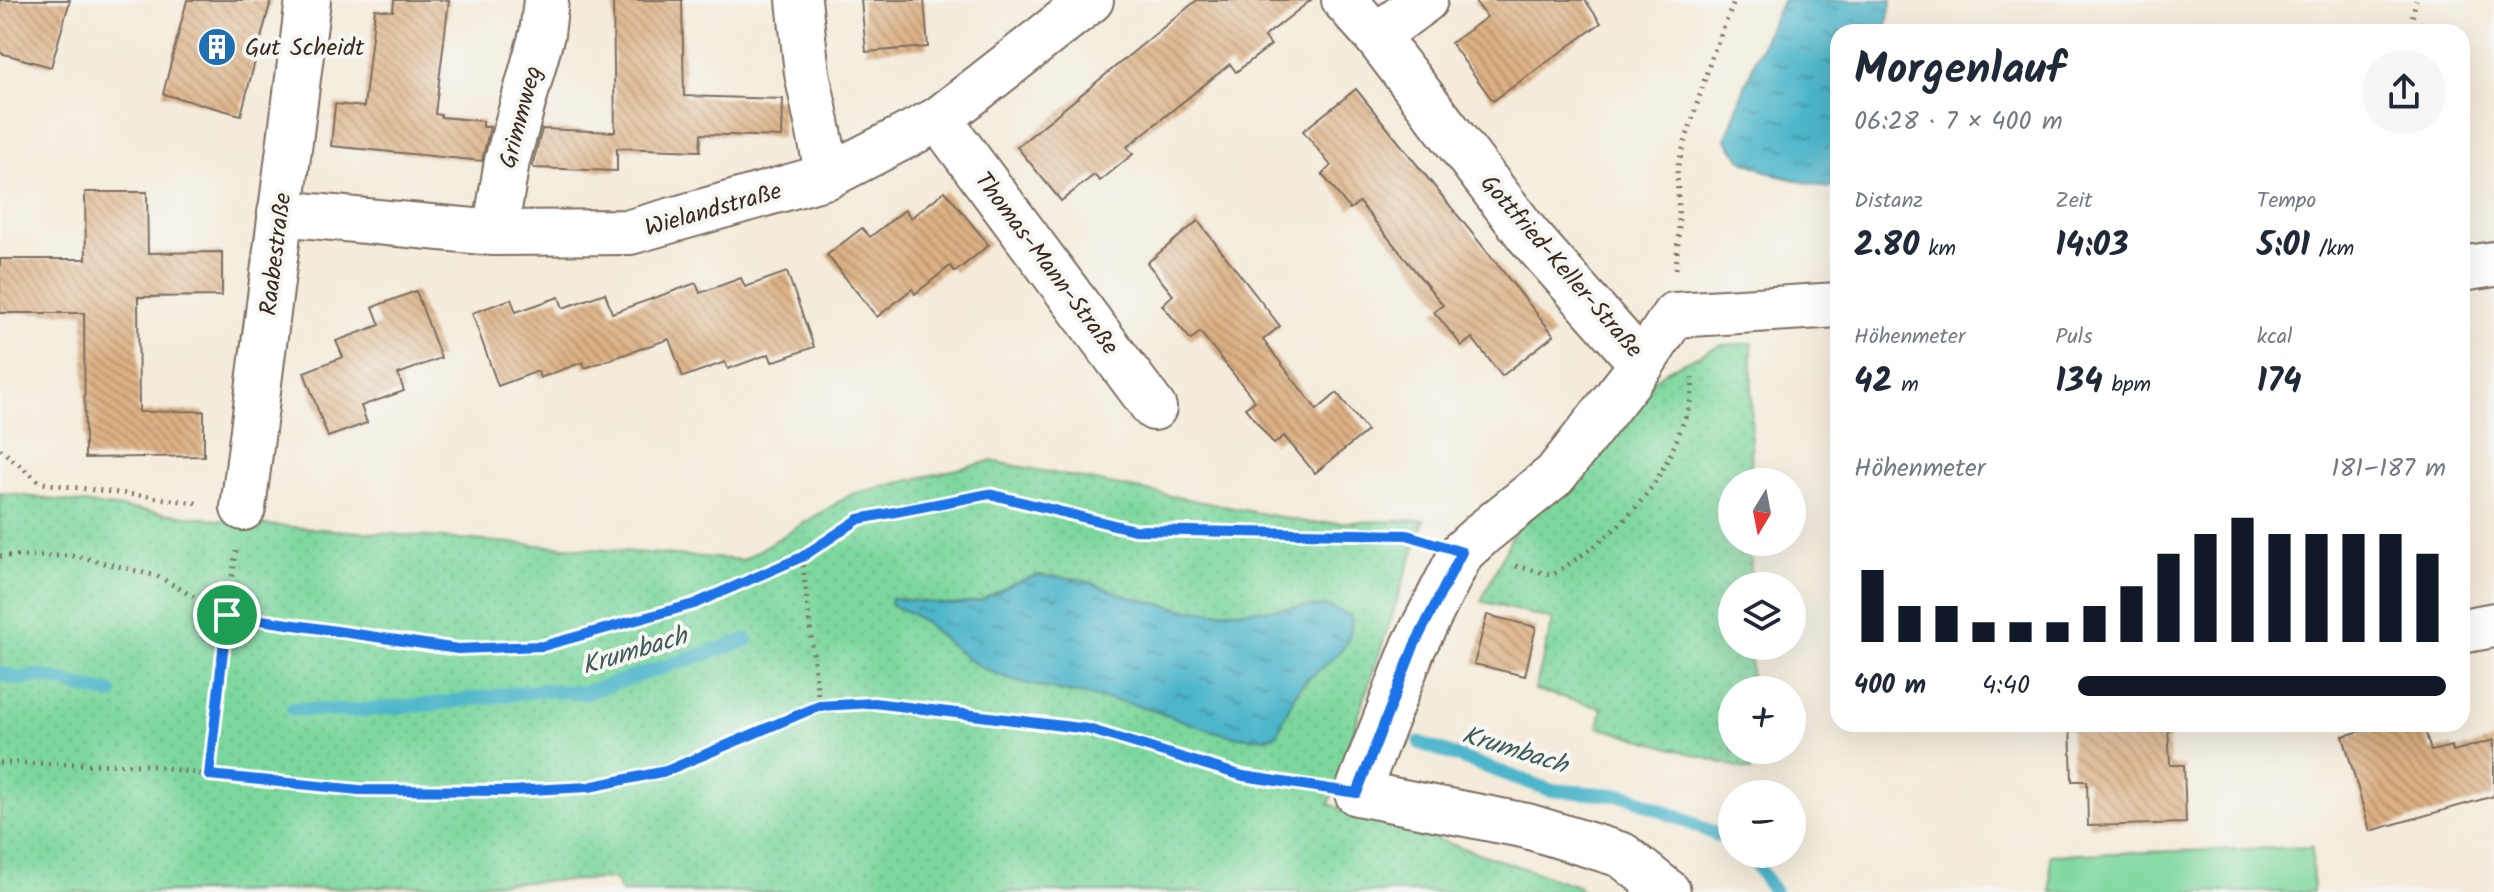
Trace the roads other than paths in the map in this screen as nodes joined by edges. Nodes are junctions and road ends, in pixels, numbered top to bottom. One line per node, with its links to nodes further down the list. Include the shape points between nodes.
1 (308, 0): 9 (street, Raabestraße)
2 (546, 0): 10 (street, Grimmweg)
3 (799, 0): 8 (street)
4 (1091, 0): 7 (street, Wielandstraße)
5 (1425, 0): 6 (street, Gottfried-Keller-Straße)
6 (1356, 10): 14 (street, Gottfried-Keller-Straße, via 1528,235)
7 (939, 119): 8 (street, Wielandstraße); 15 (street, Thomas-Mann-Straße)
8 (828, 176): 10 (street, Wielandstraße, via 630,232)
9 (280, 213): 10 (street, Wielandstraße); 16 (street, Raabestraße)
10 (495, 233)
11 (2494, 264): 12 (street)
12 (2470, 268)
13 (1830, 305): 14 (street, Gottfried-Keller-Straße, via 1674,315)
14 (1642, 364): 19 (street, via 1555,475 1462,552 1414,646 1357,793 1527,826 1622,855)
15 (1154, 408)
16 (243, 508)
17 (2494, 625): 18 (street)
18 (2470, 630)
19 (1668, 892)

